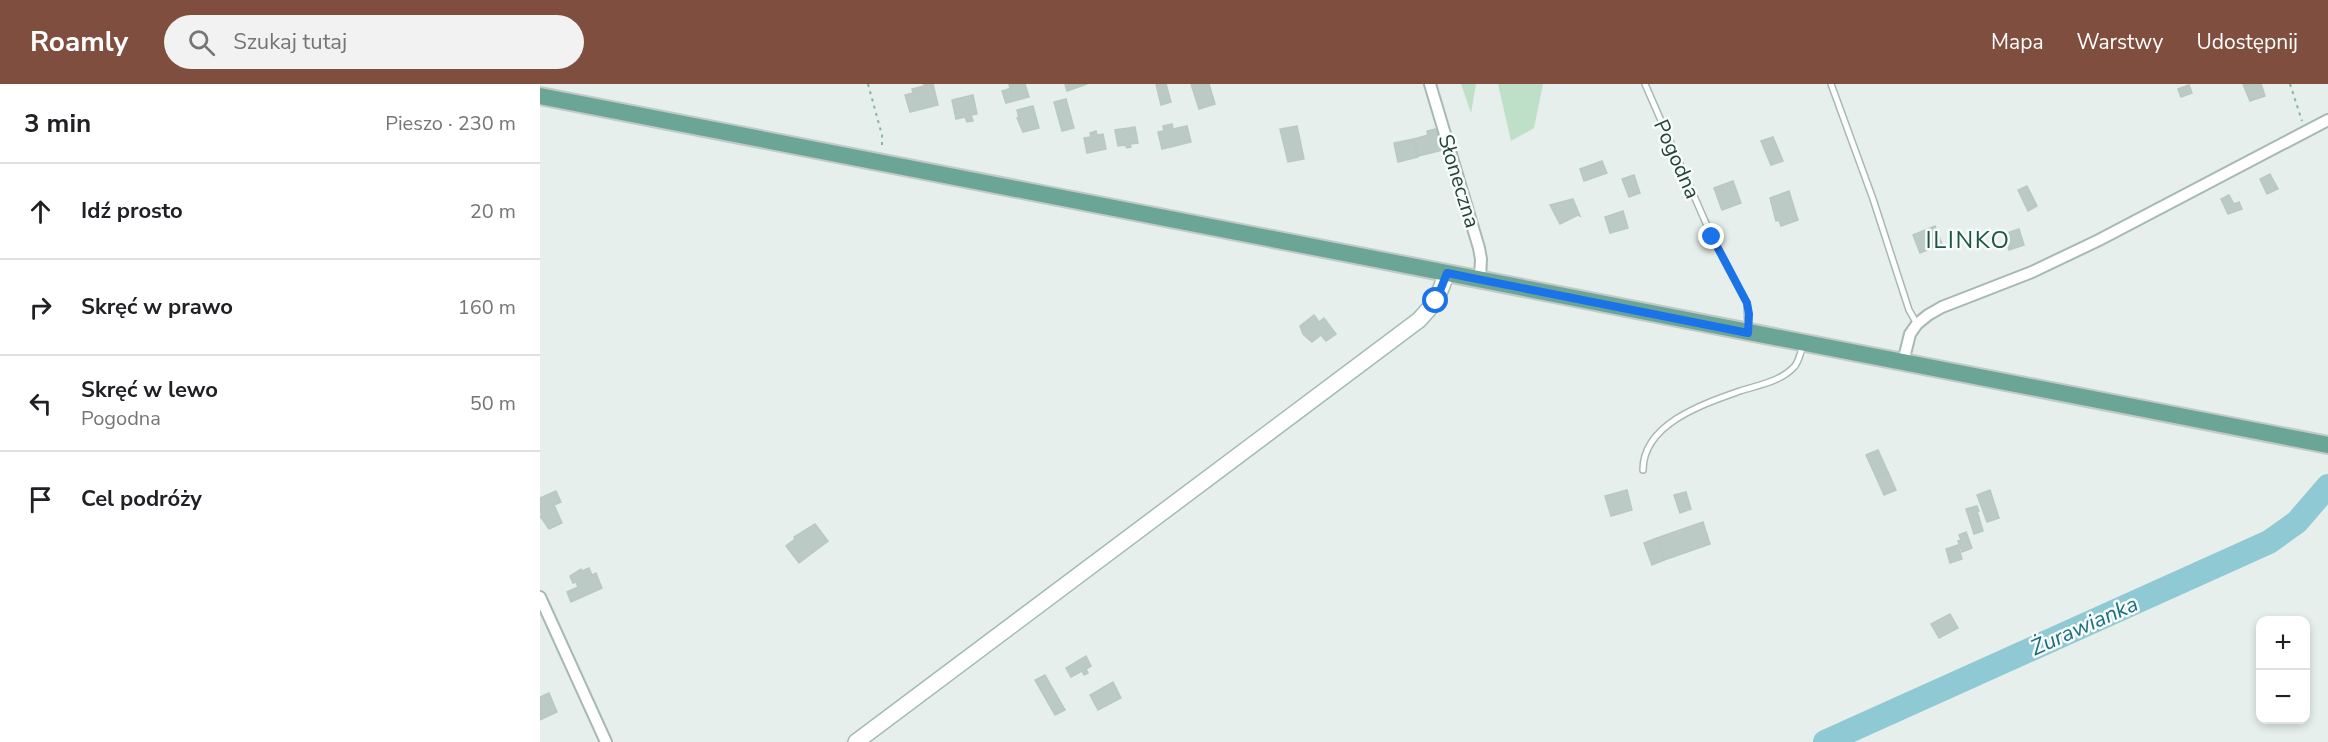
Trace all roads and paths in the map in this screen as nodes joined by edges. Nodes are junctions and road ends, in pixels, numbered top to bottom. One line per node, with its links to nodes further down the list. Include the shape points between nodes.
1 (868, 84): 9 (path, via 882,135)
2 (1430, 84): 11 (street, Słoneczna, via 1479,248)
3 (1645, 84): 13 (lane, Pogodna, via 1712,237 1747,303)
4 (1831, 84): 12 (lane)
5 (2290, 84): 8 (path)
6 (540, 96): 9 (main road)
7 (2328, 120): 8 (street)
8 (2305, 131): 12 (street, via 2099,240 2032,272 1942,307)
9 (881, 162): 10 (main road)
10 (1447, 273): 11 (main road); 20 (street, via 1436,301 1419,320)
11 (1480, 279): 13 (main road)
12 (1917, 324): 15 (street, via 1910,334)
13 (1748, 333): 14 (main road)
14 (1804, 343): 15 (main road); 17 (lane, via 1797,363 1784,374 1712,402 1665,427 1645,450)
15 (1903, 362): 16 (main road)
16 (2325, 445)
17 (1643, 470)
18 (540, 597): 19 (street)
19 (606, 742)
20 (856, 742)

